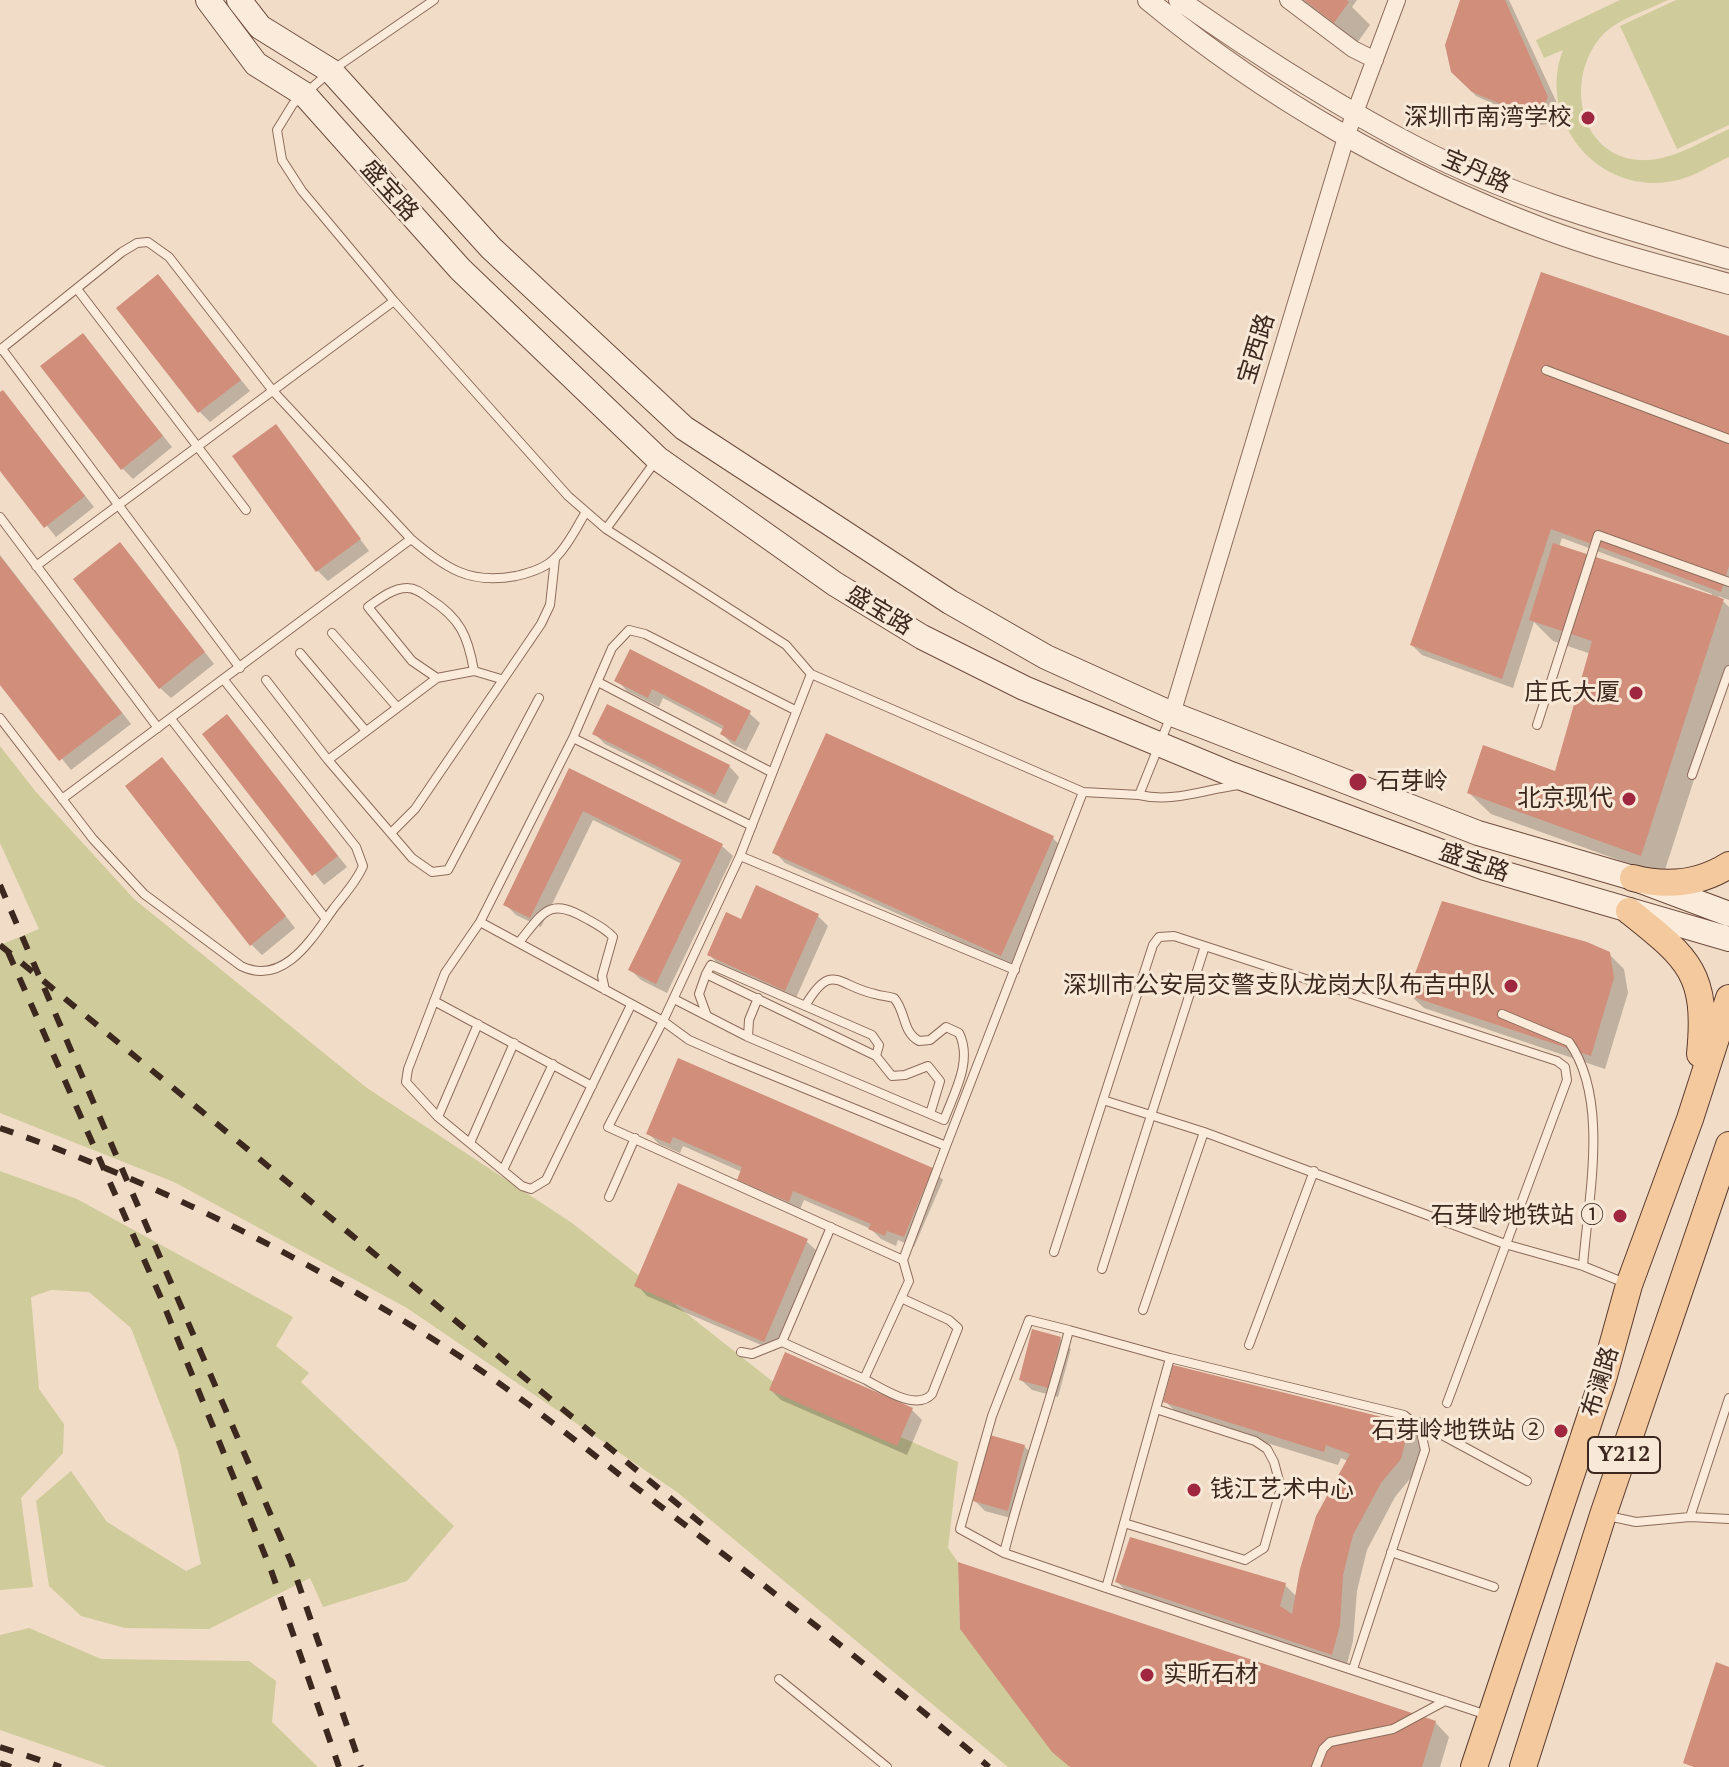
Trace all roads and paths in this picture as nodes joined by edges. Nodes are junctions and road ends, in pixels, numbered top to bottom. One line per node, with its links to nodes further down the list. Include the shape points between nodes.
1 (208, 0): 10 (main road, 盛宝路, via 256,64)
2 (239, 0): 9 (main road, 盛宝路, via 260,27)
3 (434, 0): 9 (lane)
4 (1148, 0): 12 (street, 宝丹路, via 1226,60)
5 (1179, 0): 11 (street, 宝丹路)
6 (1288, 0): 8 (street)
7 (1397, 0): 8 (street, 宝西路)
8 (1375, 60): 11 (street, 宝西路)
9 (331, 71): 10 (lane); 46 (main road, 盛宝路, via 491,248 684,428 950,602 1046,657)
10 (304, 94): 16 (lane, via 283,115 277,130 282,160); 22 (main road, 盛宝路, via 460,269)
11 (1355, 112): 12 (street, 宝西路); 13 (street, 宝丹路, via 1418,148 1527,195)
12 (1347, 134): 14 (street, 宝丹路, via 1433,182 1545,229); 46 (street, 宝西路)
13 (1729, 259)
14 (1729, 284)
15 (77, 289): 17 (lane); 19 (lane, via 137,243 159,246); 21 (lane)
16 (394, 301): 19 (lane); 25 (lane)
17 (1, 350): 23 (lane)
18 (1546, 370): 20 (lane)
19 (273, 391): 21 (lane); 28 (lane)
20 (1729, 439)
21 (199, 445): 23 (lane); 24 (lane)
22 (657, 458): 27 (lane); 53 (main road, 盛宝路, via 835,584 922,637 1024,688)
23 (119, 505): 30 (lane); 34 (lane)
24 (246, 510)
25 (586, 512): 27 (lane); 29 (lane)
26 (0, 517): 30 (lane)
27 (606, 529): 37 (lane, via 786,645)
28 (411, 539): 29 (lane, via 462,575 490,581 529,573); 34 (lane)
29 (555, 559): 39 (lane, via 550,605)
30 (36, 566): 50 (lane)
31 (1729, 582): 49 (lane, via 1598,535)
32 (332, 633): 44 (lane)
33 (300, 653): 51 (lane)
34 (240, 668): 40 (lane)
35 (1729, 670): 56 (lane)
36 (474, 671): 38 (lane); 38 (lane, via 457,619 415,589 387,594 368,607 412,661); 39 (lane)
37 (811, 674): 45 (lane); 58 (lane)
38 (437, 678): 44 (lane)
39 (501, 679): 62 (lane, via 415,809)
40 (224, 680): 48 (lane); 68 (lane, via 361,856 360,873)
41 (266, 680): 54 (lane)
42 (598, 682): 45 (lane, via 616,642 635,630); 52 (lane); 55 (lane)
43 (539, 698): 62 (lane, via 448,870 432,872)
44 (397, 707): 51 (lane)
45 (795, 710): 55 (lane)
46 (1172, 714): 53 (lane); 65 (main road, 盛宝路, via 1478,833)
47 (0, 718): 60 (lane)
48 (171, 719): 50 (lane); 68 (lane)
49 (1537, 725)
50 (158, 728): 60 (lane)
51 (365, 730): 54 (lane)
52 (573, 738): 61 (lane); 69 (lane)
53 (1160, 744): 57 (main road, 盛宝路); 59 (lane)
54 (328, 760): 62 (lane)
55 (771, 772): 61 (lane)
56 (1692, 775)
57 (1259, 784): 59 (lane, via 1215,787 1172,800); 66 (main road, 盛宝路, via 1485,868)
58 (1083, 792): 59 (lane); 73 (lane)
59 (1139, 795)
60 (62, 799): 68 (lane, via 144,894 254,972 290,961)
61 (752, 826): 63 (lane)
62 (391, 833)
63 (740, 856): 73 (lane); 78 (lane)
64 (1729, 865): 65 (main road, via 1680,883)
65 (1633, 878): 67 (main road, 盛宝路)
66 (1629, 911): 70 (main road, 盛宝路); 93 (main road, via 1685,958 1695,978 1703,1021)
67 (1729, 914)
68 (326, 919)
69 (480, 922): 71 (lane); 79 (lane, via 445,973)
70 (1729, 939)
71 (520, 941): 75 (lane); 75 (lane, via 541,916 566,906 613,937 602,976)
72 (1205, 946): 92 (lane, via 1166,935 1153,945); 95 (lane); 106 (lane, via 1565,1067 1567,1080)
73 (1015, 970): 101 (lane)
74 (706, 974): 76 (lane); 81 (lane, via 711,965); 83 (lane, via 699,994)
75 (605, 990): 80 (lane)
76 (758, 998): 86 (lane); 89 (lane)
77 (1729, 998): 88 (main road, 布澜路 / Y212)
78 (674, 999): 83 (lane); 84 (lane)
79 (434, 1001): 85 (lane); 96 (lane, via 406,1076 413,1093)
80 (631, 1005): 84 (lane); 91 (lane)
81 (805, 1006): 89 (lane, via 872,1035 879,1045); 94 (lane, via 819,985 836,978 894,998 919,1041 930,1040 946,1027 959,1033 965,1055 962,1072 944,1120)
82 (1502, 1014): 109 (lane, via 1569,1042 1589,1083 1594,1119)
83 (708, 1016): 86 (lane)
84 (663, 1021): 98 (lane, via 608,1127); 101 (lane, via 689,1040)
85 (478, 1024): 87 (lane); 96 (lane)
86 (748, 1037): 94 (lane)
87 (514, 1043): 90 (lane); 99 (lane)
88 (1722, 1045): 93 (main road, 布澜路 / Y212)
89 (876, 1056): 94 (lane, via 892,1076 928,1066 938,1074 940,1088)
90 (553, 1064): 91 (lane); 102 (lane)
91 (592, 1086): 102 (lane, via 540,1186 522,1186)
92 (1103, 1100): 95 (lane); 107 (lane)
93 (1695, 1103): 111 (main road, 布澜路 / Y212)
94 (930, 1114)
95 (1151, 1115): 97 (lane); 110 (lane)
96 (438, 1117): 99 (lane)
97 (1204, 1132): 103 (lane); 113 (lane)
98 (635, 1138): 104 (lane); 105 (lane)
99 (470, 1143): 102 (lane)
100 (1729, 1145): 125 (main road, 布澜路 / Y212)
101 (946, 1146): 108 (lane)
102 (503, 1170)
103 (1314, 1171): 106 (lane); 116 (lane)
104 (609, 1197)
105 (831, 1227): 108 (lane); 115 (lane)
106 (1505, 1244): 109 (lane); 121 (lane)
107 (1054, 1252)
108 (903, 1260): 112 (lane, via 909,1281)
109 (1583, 1266): 111 (lane)
110 (1102, 1269)
111 (1629, 1285): 136 (main road, 布澜路 / Y212)
112 (901, 1298): 119 (lane); 119 (lane, via 958,1328 932,1394 915,1401)
113 (1143, 1310)
114 (1069, 1330): 118 (lane); 130 (lane); 130 (lane, via 1029,1320 988,1430 960,1529)
115 (782, 1342): 117 (lane, via 752,1354); 119 (lane)
116 (1249, 1345)
117 (741, 1352)
118 (1170, 1358): 122 (lane); 123 (lane)
119 (864, 1379)
120 (1729, 1398): 126 (lane)
121 (1447, 1403)
122 (1156, 1409): 128 (lane); 128 (lane, via 1267,1449 1279,1475 1280,1502 1264,1548 1245,1560)
123 (1414, 1420): 124 (lane); 129 (lane, via 1425,1450)
124 (1527, 1481)
125 (1603, 1515): 126 (lane, via 1636,1522); 140 (main road, 布澜路 / Y212)
126 (1690, 1517): 127 (lane)
127 (1729, 1519)
128 (1124, 1523): 132 (lane)
129 (1391, 1552): 131 (lane); 133 (lane)
130 (1004, 1553): 132 (lane)
131 (1494, 1587)
132 (1106, 1588): 133 (lane)
133 (1353, 1669): 135 (lane)
134 (779, 1679): 137 (lane)
135 (1446, 1701): 136 (lane); 138 (lane, via 1393,1729 1330,1742)
136 (1491, 1717): 139 (main road, 布澜路 / Y212)
137 (887, 1767)
138 (1316, 1767)
139 (1474, 1767)
140 (1523, 1767)

